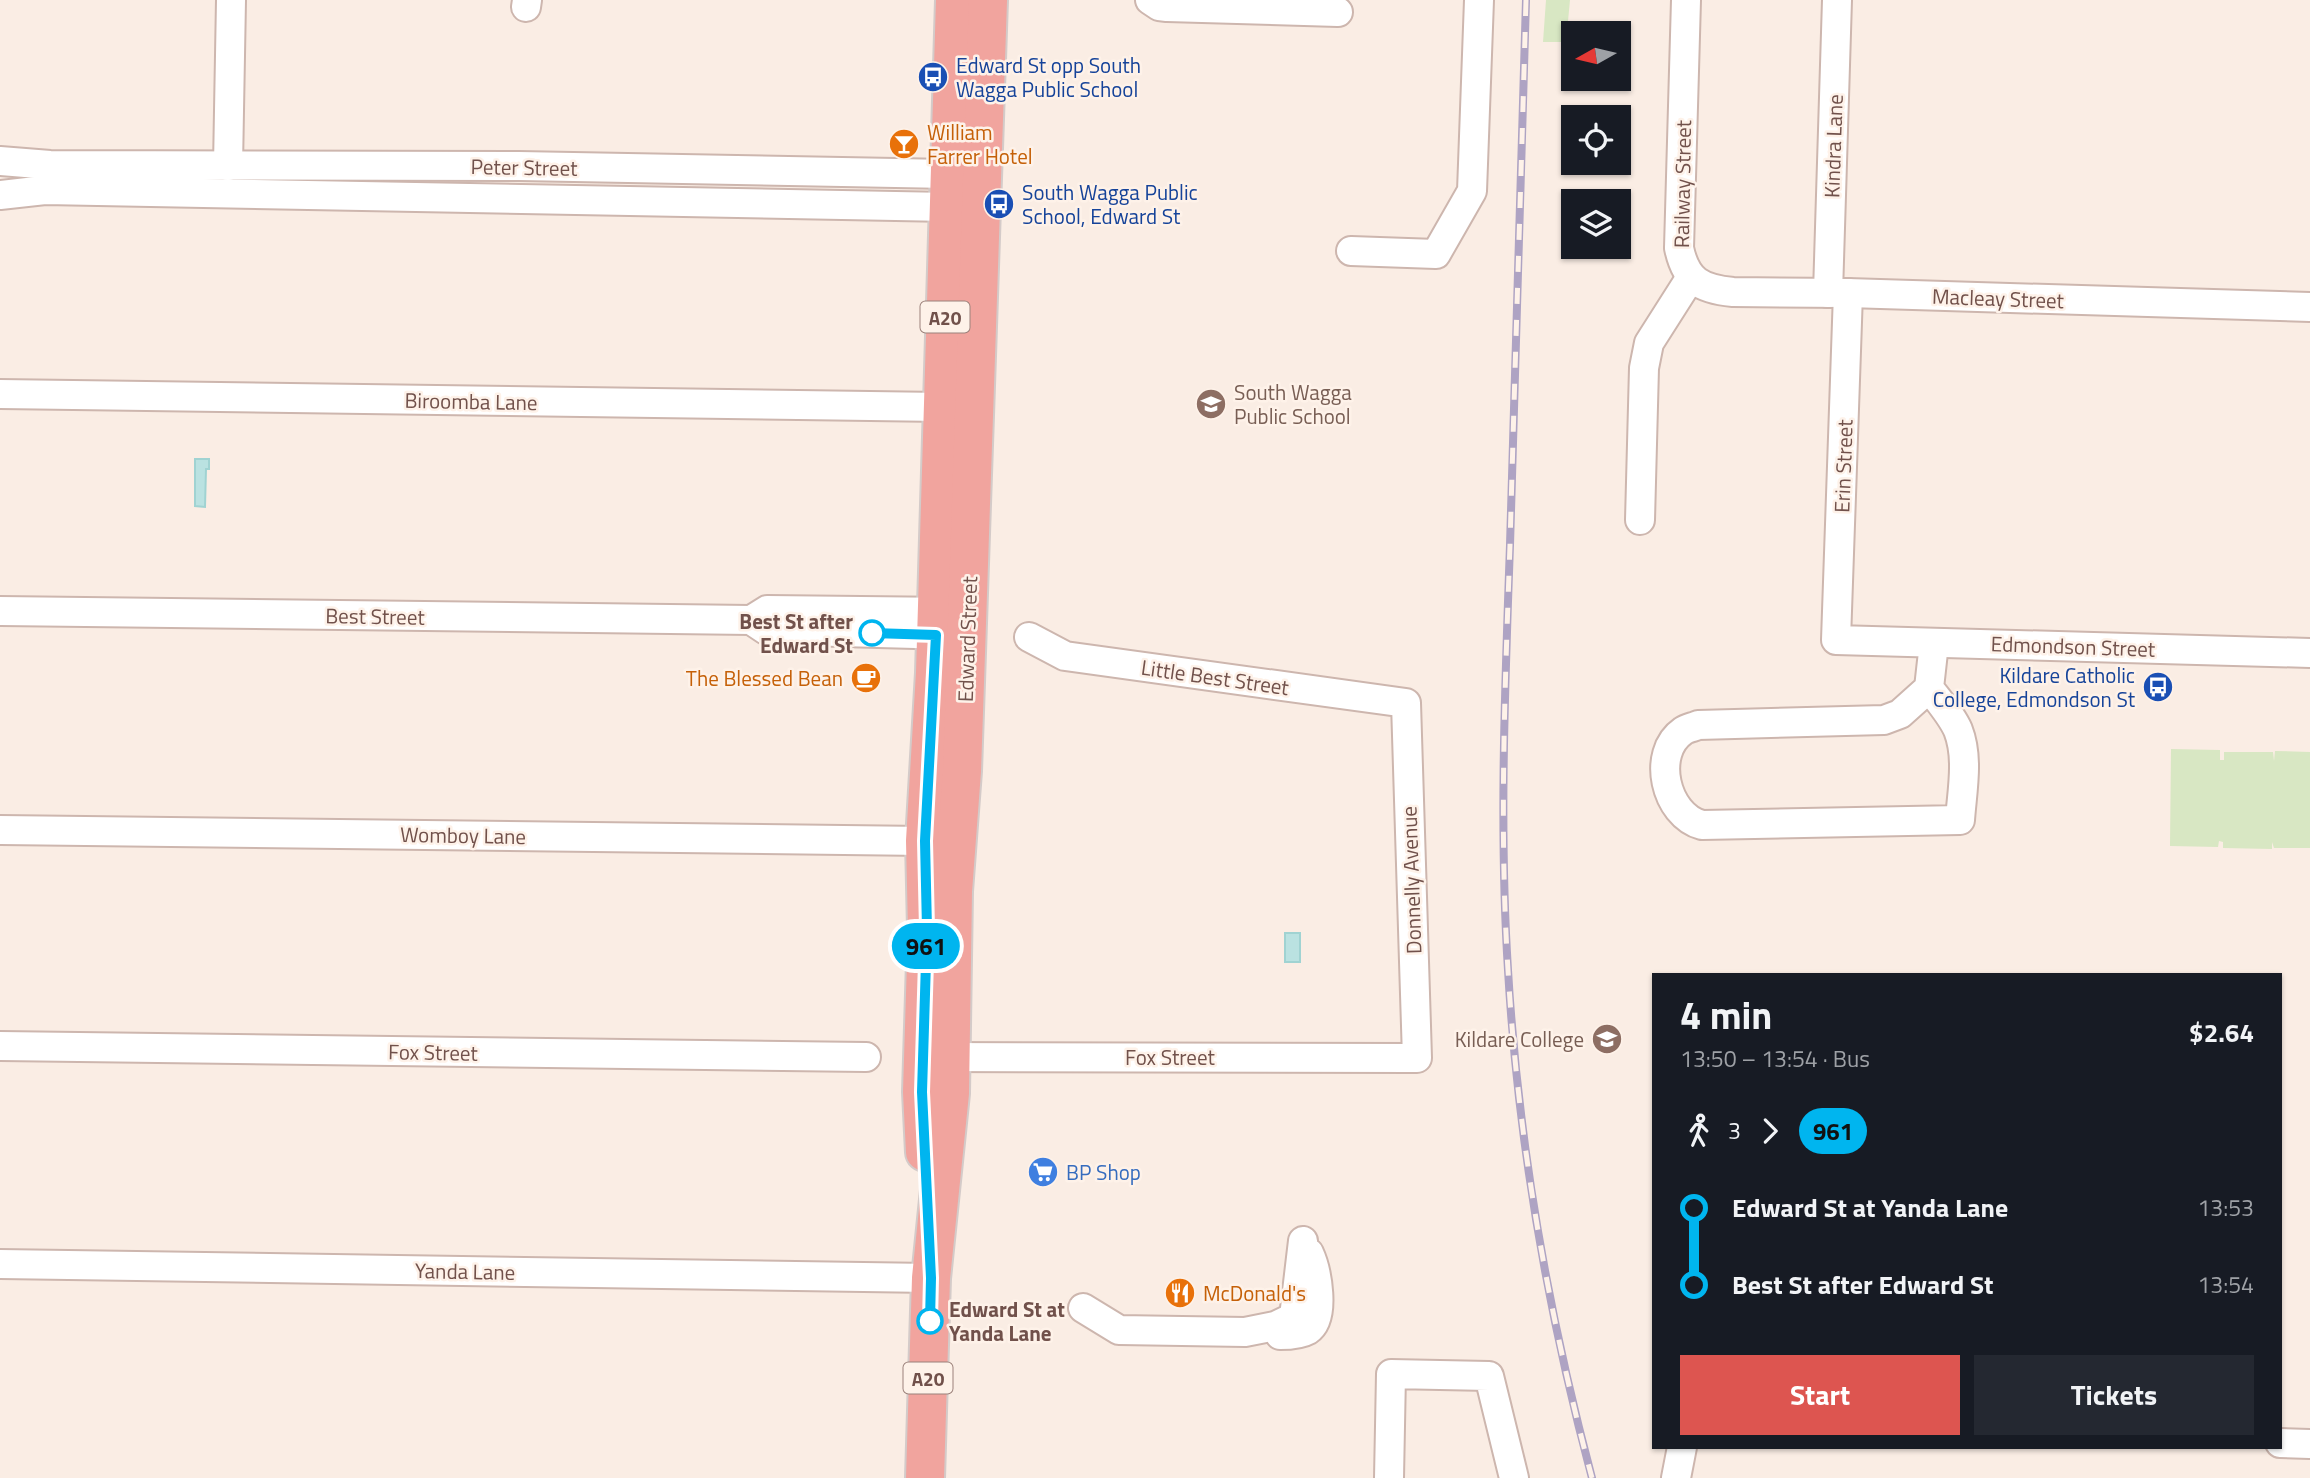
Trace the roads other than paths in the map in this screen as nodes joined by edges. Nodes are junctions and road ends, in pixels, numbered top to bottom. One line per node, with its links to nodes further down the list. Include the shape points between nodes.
1 (231, 0): 10 (street)
2 (955, 0): 17 (highway, Edward Street / A20)
3 (988, 0): 32 (highway, Edward Street / A20)
4 (1150, 0): 8 (street, via 1167,7)
5 (1479, 0): 24 (street, via 1472,191 1436,254)
6 (1686, 0): 25 (street, Railway Street, via 1679,233 1682,265)
7 (1838, 0): 26 (street, Kindra Lane)
8 (1338, 12)
9 (0, 161): 16 (street, Peter Street)
10 (228, 166): 11 (street, Peter Street); 16 (street, Peter Street)
11 (264, 166): 12 (street, Peter Street); 18 (street)
12 (398, 166): 13 (street, Peter Street); 20 (street)
13 (519, 166): 14 (street, Peter Street); 21 (street)
14 (651, 168): 15 (street, Peter Street); 22 (street)
15 (772, 171): 17 (street, Peter Street); 23 (street)
16 (143, 178): 18 (street, Peter Street); 19 (street, Peter Street)
17 (949, 191): 23 (street, Peter Street); 29 (highway, Edward Street / A20)
18 (264, 194): 20 (street, Peter Street)
19 (0, 195)
20 (398, 197): 21 (street, Peter Street)
21 (516, 199): 22 (street, Peter Street)
22 (650, 202): 23 (street, Peter Street)
23 (771, 204)
24 (1351, 251)
25 (1691, 277): 26 (street, Macleay Street, via 1716,291); 30 (street, Railway Street, via 1649,343 1644,368)
26 (1838, 293): 27 (street, Macleay Street); 34 (street, Erin Street)
27 (2310, 307)
28 (0, 394): 29 (street, Biroomba Lane)
29 (942, 407): 32 (highway, Edward Street / A20)
30 (1640, 520)
31 (0, 611): 32 (street, Best Street, via 751,620 766,630)
32 (952, 623): 40 (highway, Edward Street / A20); 43 (highway, Edward Street / A20, via 962,771)
33 (1029, 637): 38 (street, Little Best Street, via 1065,656)
34 (1836, 640): 35 (street, Edmondson Street)
35 (1934, 643): 36 (street, Edmondson Street); 37 (street)
36 (2310, 653)
37 (1929, 688): 37 (street, via 1900,714 1884,720 1698,725 1684,730 1669,753 1666,780 1671,799 1686,818 1702,825 1960,820 1963,749 1958,729)
38 (1406, 703): 44 (street, Donnelly Avenue)
39 (0, 830): 40 (street, Womboy Lane)
40 (925, 841): 43 (highway, Edward Street / A20)
41 (0, 1046): 42 (street, Fox Street)
42 (866, 1057)
43 (936, 1057): 44 (street, Fox Street); 47 (highway, Edward Street / A20, via 922,1101)
44 (1417, 1058)
45 (1303, 1241): 48 (street, via 1294,1317 1275,1326 1245,1332 1119,1330)
46 (0, 1264): 47 (street, Yanda Lane)
47 (931, 1278): 51 (highway, Edward Street / A20)
48 (1083, 1308)
49 (2282, 1443): 50 (street)
50 (2310, 1444)
51 (925, 1478)
52 (1389, 1478): 53 (street, via 1391,1374 1489,1376)
53 (1514, 1478)

